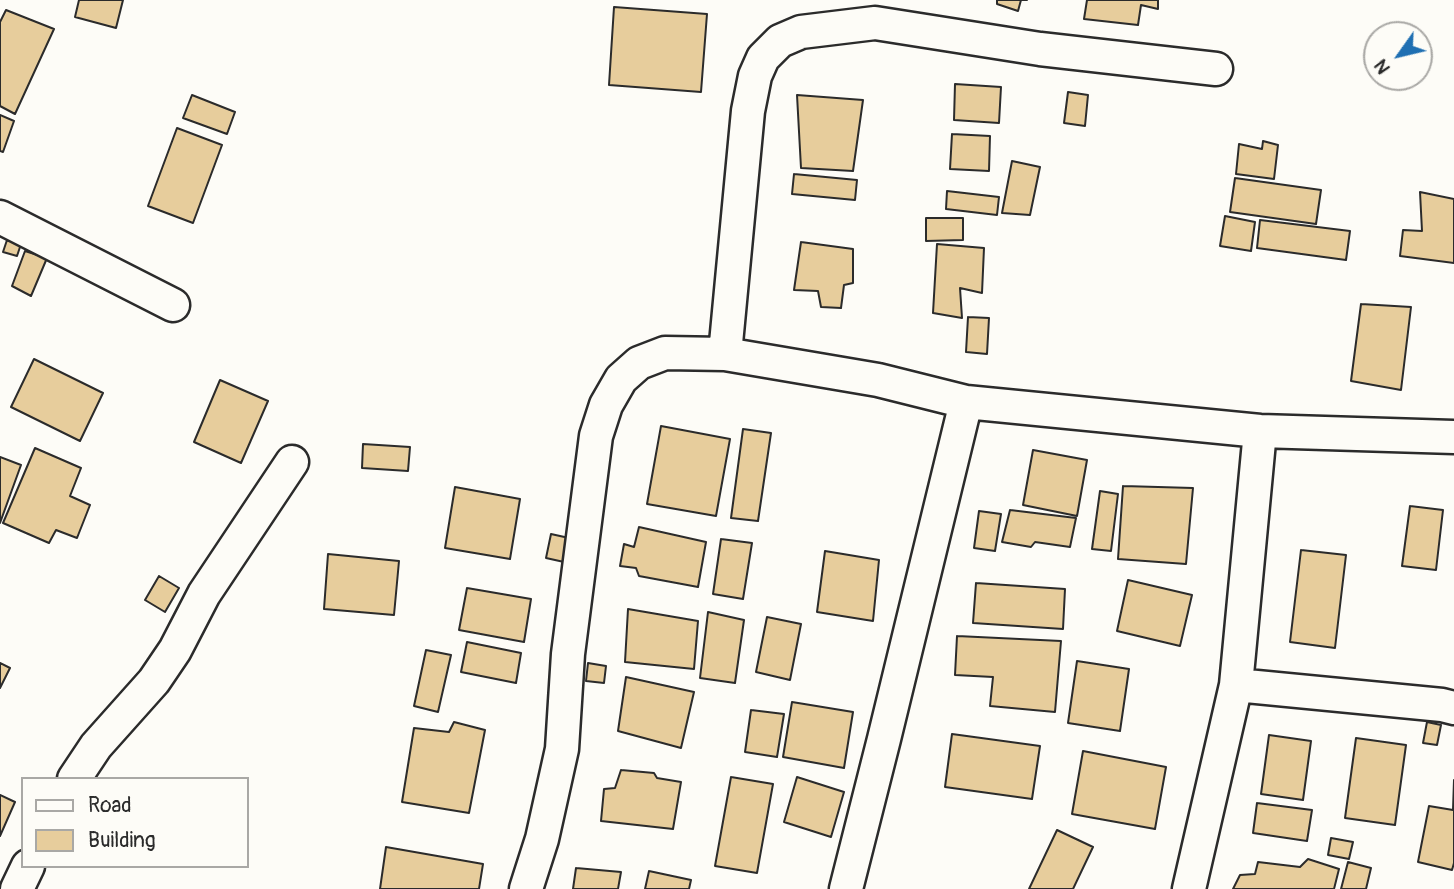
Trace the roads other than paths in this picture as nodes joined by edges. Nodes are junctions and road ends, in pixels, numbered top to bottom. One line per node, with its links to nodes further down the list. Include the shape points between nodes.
1 (1216, 69): 4 (street, via 1040,49 875,23 801,32 780,41 763,58 747,110)
2 (0, 217): 3 (street)
3 (173, 306)
4 (725, 355): 5 (street, via 878,380); 14 (street, via 665,353 639,363 621,379 606,405 596,436 573,615 562,749)
5 (966, 402): 6 (street); 15 (street)
6 (1260, 431): 7 (street); 9 (street)
7 (1454, 437)
8 (292, 462): 11 (street, via 204,594 154,681)
9 (1236, 685): 10 (street); 16 (street)
10 (1454, 708)
11 (75, 777)
12 (27, 868): 13 (street)
13 (17, 889)
14 (526, 889)
15 (846, 889)
16 (1189, 889)

